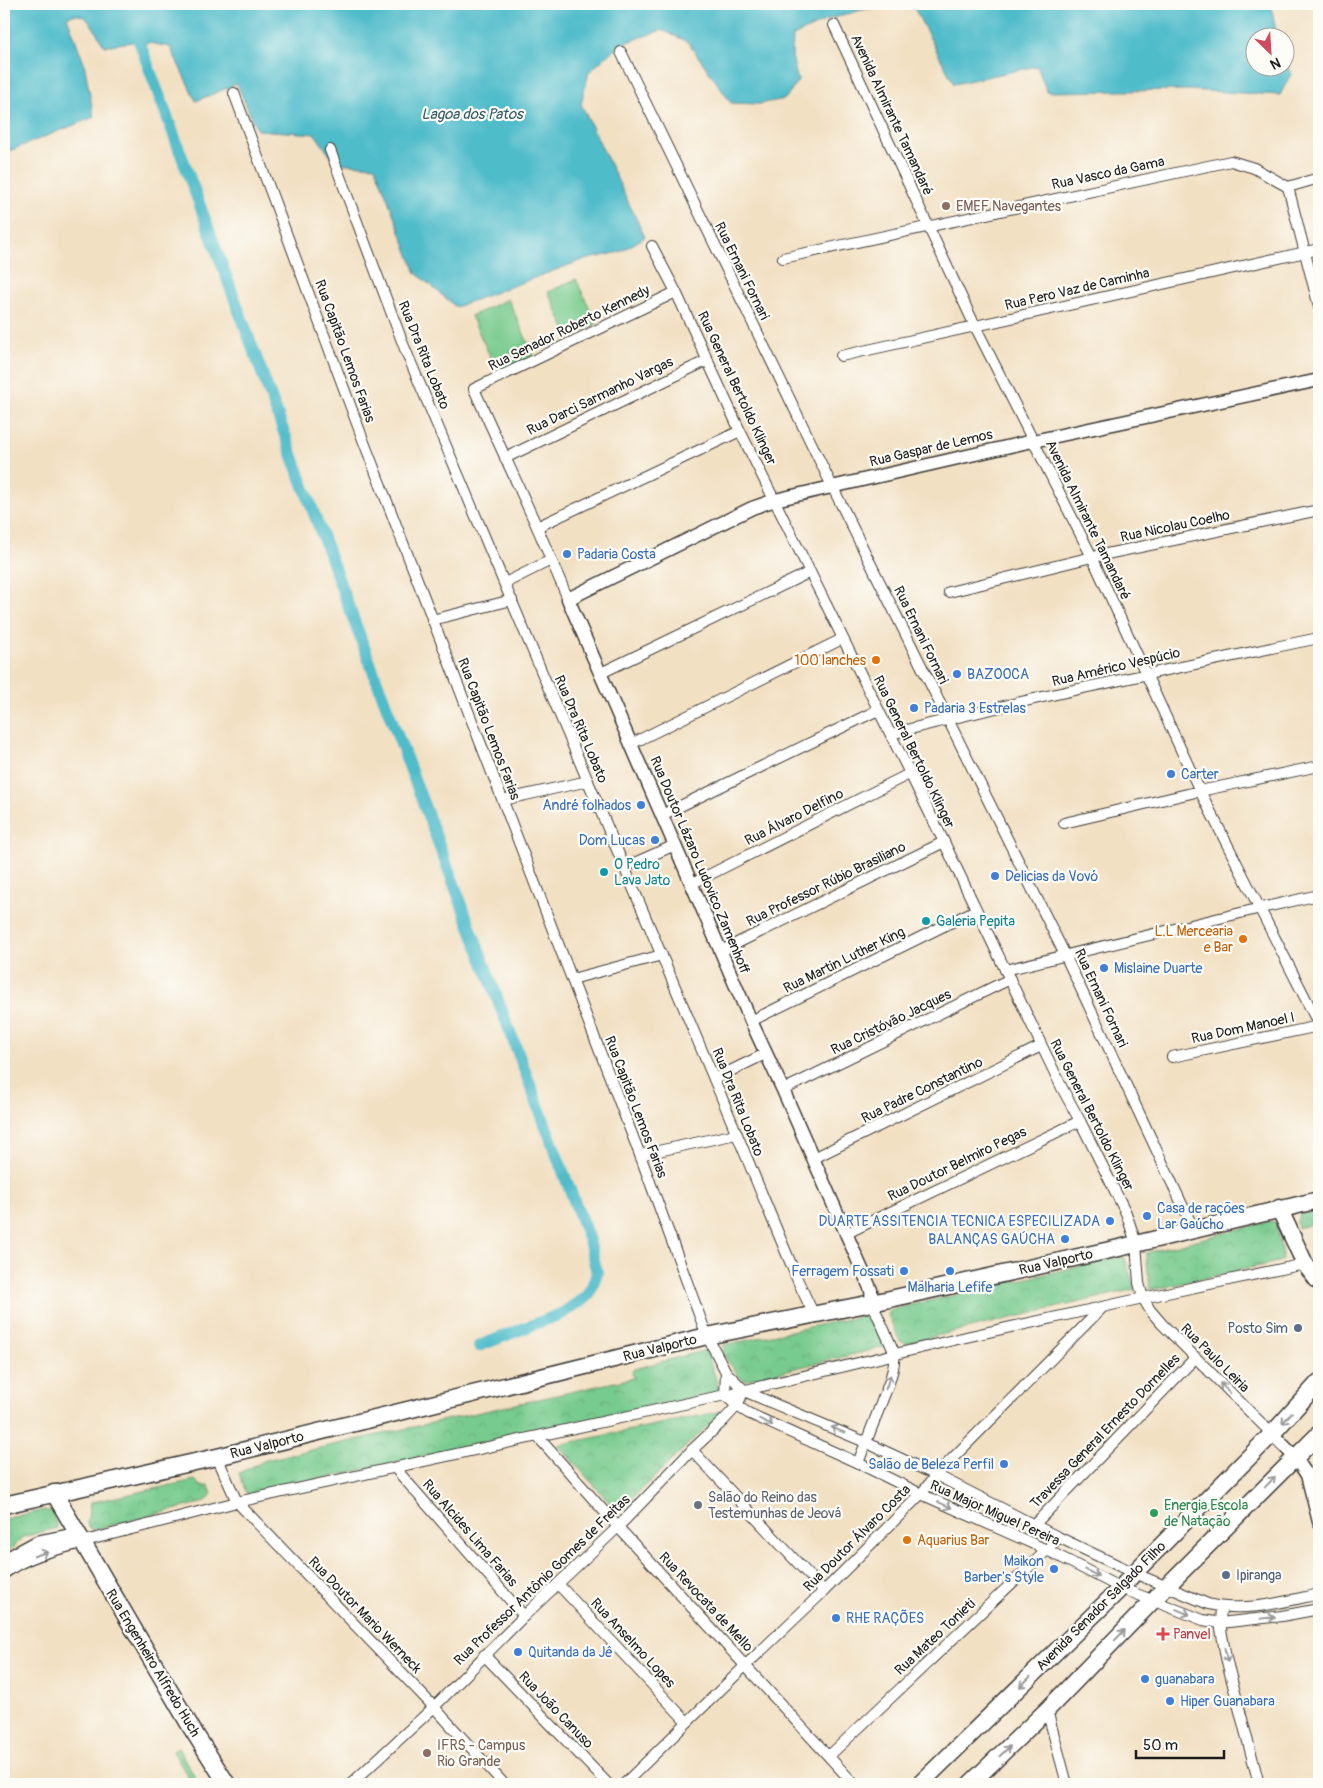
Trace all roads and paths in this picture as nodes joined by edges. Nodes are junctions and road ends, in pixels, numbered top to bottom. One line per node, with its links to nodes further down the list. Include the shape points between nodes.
1 (834, 25): 7 (street, Avenida Almirante Tamandaré)
2 (621, 52): 22 (street, Rua Ernani Fornari)
3 (234, 93): 33 (street, Rua Capitão Lemos Farias)
4 (330, 150): 29 (street, Rua Dra Rita Lobato, via 405,349)
5 (1319, 178): 6 (street)
6 (1288, 187): 7 (street, Rua Vasco da Gama, via 1254,168 1231,161); 10 (street)
7 (929, 225): 11 (street, Rua Vasco da Gama); 14 (street, Avenida Almirante Tamandaré)
8 (652, 246): 12 (street, Rua General Bertoldo Klinger)
9 (1319, 250): 10 (street, Rua Pero Vaz de Caminha)
10 (1306, 252): 13 (street); 14 (street, Rua Pero Vaz de Caminha)
11 (783, 258)
12 (676, 292): 16 (street, Rua General Bertoldo Klinger); 18 (street, Rua Senador Roberto Kennedy)
13 (1319, 307)
14 (975, 326): 15 (street, Rua Pero Vaz de Caminha); 20 (street, Avenida Almirante Tamandaré)
15 (841, 356)
16 (708, 360): 19 (street, Rua General Bertoldo Klinger); 21 (street, Rua Darci Sarmanho Vargas)
17 (1319, 380): 20 (street, Rua Gaspar de Lemos)
18 (474, 389): 21 (street, Rua Doutor Lázaro Ludovico Zamenhoff)
19 (740, 431): 23 (street, Rua General Bertoldo Klinger); 25 (street)
20 (1034, 441): 22 (street, Rua Gaspar de Lemos); 26 (street, Avenida Almirante Tamandaré)
21 (505, 458): 25 (street, Rua Doutor Lázaro Ludovico Zamenhoff)
22 (832, 486): 23 (street, Rua Gaspar de Lemos); 39 (street, Rua Ernani Fornari)
23 (775, 500): 28 (street, Rua General Bertoldo Klinger); 31 (street, Rua Gaspar de Lemos, via 756,506)
24 (1319, 510): 26 (street, Rua Nicolau Coelho)
25 (538, 527): 27 (street, Rua Doutor Lázaro Ludovico Zamenhoff)
26 (1092, 557): 30 (street, Rua Nicolau Coelho); 37 (street, Avenida Almirante Tamandaré)
27 (551, 560): 29 (street); 31 (street, Rua Doutor Lázaro Ludovico Zamenhoff)
28 (810, 572): 35 (street, Rua General Bertoldo Klinger); 36 (street)
29 (505, 583): 32 (street, Rua Dra Rita Lobato)
30 (949, 592)
31 (568, 599): 36 (street, Rua Doutor Lázaro Ludovico Zamenhoff)
32 (512, 600): 33 (street); 44 (street, Rua Dra Rita Lobato)
33 (432, 620): 46 (street, Rua Capitão Lemos Farias)
34 (1319, 638): 37 (street, Rua Américo Vespúcio)
35 (842, 639): 38 (street, Rua General Bertoldo Klinger); 41 (street)
36 (601, 673): 41 (street, Rua Doutor Lázaro Ludovico Zamenhoff)
37 (1146, 674): 39 (street, Rua Américo Vespúcio); 45 (street, Avenida Almirante Tamandaré)
38 (878, 710): 40 (street, Rua General Bertoldo Klinger); 47 (street)
39 (948, 719): 40 (street, Rua Américo Vespúcio); 57 (street, Rua Ernani Fornari)
40 (891, 734): 43 (street, Rua General Bertoldo Klinger)
41 (632, 744): 47 (street, Rua Doutor Lázaro Ludovico Zamenhoff)
42 (1319, 766): 45 (street)
43 (910, 774): 49 (street, Rua General Bertoldo Klinger); 52 (street, Rua Álvaro Delfino)
44 (588, 781): 46 (street); 51 (street, Rua Dra Rita Lobato)
45 (1200, 791): 48 (street); 54 (street, Avenida Almirante Tamandaré)
46 (502, 800): 60 (street, Rua Capitão Lemos Farias)
47 (662, 815): 50 (street, Rua Doutor Lázaro Ludovico Zamenhoff)
48 (1064, 823)
49 (944, 842): 55 (street, Rua General Bertoldo Klinger); 56 (street, Rua Professor Rúbio Brasiliano)
50 (675, 845): 51 (street); 52 (street, Rua Doutor Lázaro Ludovico Zamenhoff)
51 (625, 867): 58 (street, Rua Dra Rita Lobato)
52 (691, 884): 56 (street, Rua Doutor Lázaro Ludovico Zamenhoff)
53 (1319, 896): 54 (street, Rua Cristóvão Jacques)
54 (1261, 908): 57 (street, Rua Cristóvão Jacques); 62 (street, Avenida Almirante Tamandaré)
55 (976, 910): 59 (street, Rua General Bertoldo Klinger); 61 (street, Rua Martin Luther King)
56 (721, 951): 61 (street, Rua Doutor Lázaro Ludovico Zamenhoff)
57 (1065, 954): 59 (street, Rua Cristóvão Jacques); 74 (street, Rua Ernani Fornari)
58 (662, 955): 60 (street); 66 (street, Rua Dra Rita Lobato)
59 (1008, 974): 63 (street, Rua General Bertoldo Klinger); 67 (street, Rua Cristóvão Jacques)
60 (572, 979): 70 (street, Rua Capitão Lemos Farias)
61 (750, 1021): 64 (street, Rua Doutor Lázaro Ludovico Zamenhoff)
62 (1319, 1025): 65 (street, Rua Dom Manoel I)
63 (1042, 1046): 68 (street, Rua General Bertoldo Klinger); 71 (street, Rua Padre Constantino)
64 (766, 1054): 66 (street); 67 (street, Rua Doutor Lázaro Ludovico Zamenhoff)
65 (1172, 1057)
66 (714, 1079): 69 (street, Rua Dra Rita Lobato)
67 (783, 1090): 71 (street, Rua Doutor Lázaro Ludovico Zamenhoff)
68 (1080, 1121): 75 (street, Rua Doutor Belmiro Pegas); 76 (street, Rua General Bertoldo Klinger, via 1126,1213)
69 (736, 1134): 70 (street); 82 (street, Rua Dra Rita Lobato)
70 (640, 1155): 83 (street, Rua Capitão Lemos Farias)
71 (814, 1158): 75 (street, Rua Doutor Lázaro Ludovico Zamenhoff)
72 (1319, 1200): 73 (main road, Rua Valporto)
73 (1279, 1208): 74 (main road, Rua Valporto); 77 (main road)
74 (1194, 1230): 76 (main road, Rua Valporto)
75 (846, 1233): 80 (street, Rua Doutor Lázaro Ludovico Zamenhoff, via 872,1290)
76 (1136, 1243): 79 (street, Rua General Bertoldo Klinger); 80 (main road, Rua Valporto)
77 (1305, 1264): 78 (main road); 79 (street)
78 (1319, 1282)
79 (1143, 1298): 81 (street); 85 (street, Rua Paulo Leiria, via 1162,1324)
80 (872, 1303): 82 (main road, Rua Valporto); 84 (street, Rua Doutor Lázaro Ludovico Zamenhoff)
81 (1103, 1307): 84 (street); 100 (street, Rua Doutor Álvaro Costa)
82 (814, 1315): 83 (main road, Rua Valporto)
83 (707, 1336): 86 (street, Rua Capitão Lemos Farias); 96 (main road, Rua Valporto)
84 (895, 1354): 88 (street); 94 (street, one-way to 84, via 893,1369)
85 (1195, 1358): 91 (street, Rua Paulo Leiria, one-way to 85); 106 (street, Travessa General Ernesto Dornelles)
86 (726, 1372): 88 (street, Rua Capitão Lemos Farias); 89 (street)
87 (1319, 1382): 91 (main road, Avenida Senador Salgado Filho, one-way to 91)
88 (744, 1390): 89 (street); 90 (street, Rua Professor Antônio Gomes de Freitas); 94 (street, Rua Major Miguel Pereira, one-way to 88)
89 (725, 1395): 90 (street, Rua Major Miguel Pereira); 93 (street)
90 (737, 1406): 95 (street, Rua Professor Antônio Gomes de Freitas); 98 (street, Rua Major Miguel Pereira, one-way to 98)
91 (1272, 1434): 97 (street); 113 (main road, Avenida Senador Salgado Filho)
92 (1319, 1434): 97 (main road)
93 (538, 1436): 99 (street); 107 (street, Rua Revocata de Mello)
94 (865, 1442): 98 (street); 100 (street, Rua Major Miguel Pereira)
95 (692, 1450): 107 (street, Rua Professor Antônio Gomes de Freitas); 117 (street)
96 (217, 1457): 101 (main road, Rua Valporto); 103 (street, Rua Doutor Mario Werneck)
97 (1295, 1457): 105 (street, via 1307,1475); 115 (main road, one-way to 97)
98 (858, 1463): 102 (street, Rua Major Miguel Pereira)
99 (395, 1468): 103 (street); 122 (street, Rua Alcides Lima Farias)
100 (936, 1474): 102 (street, Rua Doutor Álvaro Costa); 106 (street, Rua Major Miguel Pereira)
101 (54, 1493): 104 (main road, Rua Valporto); 109 (main road, Rua Engenheiro Alfredo Huch)
102 (921, 1494): 110 (street, Rua Major Miguel Pereira, one-way to 110); 117 (street, Rua Doutor Álvaro Costa)
103 (238, 1502): 109 (street); 126 (street, Rua Doutor Mario Werneck)
104 (4, 1505)
105 (1319, 1522)
106 (1035, 1524): 108 (street, Rua Major Miguel Pereira)
107 (618, 1528): 114 (street, Rua Professor Antônio Gomes de Freitas); 125 (street, Rua Revocata de Mello)
108 (1058, 1536): 110 (street, Rua Mateo Tonieti); 113 (street, Rua Major Miguel Pereira)
109 (79, 1538): 111 (street, via 37,1542); 112 (street, one-way to 109, via 37,1554); 130 (main road, Rua Engenheiro Alfredo Huch)
110 (1047, 1550): 116 (street, Rua Major Miguel Pereira, one-way to 116); 129 (street, Rua Mateo Tonieti)
111 (4, 1560)
112 (4, 1572)
113 (1134, 1573): 115 (street, Rua Major Miguel Pereira); 116 (main road, Avenida Senador Salgado Filho)
114 (558, 1584): 122 (street, Rua Professor Antônio Gomes de Freitas); 128 (street, Rua Anselmo Lopes)
115 (1166, 1587): 119 (main road); 120 (street, Rua Major Miguel Pereira)
116 (1121, 1588): 119 (street, Rua Major Miguel Pereira); 136 (main road, Avenida Senador Salgado Filho, one-way to 136)
117 (824, 1591): 125 (street, Rua Doutor Álvaro Costa)
118 (1319, 1594): 120 (street, Rua Major Miguel Pereira, via 1248,1608)
119 (1154, 1600): 123 (street, Rua Major Miguel Pereira, one-way to 123, via 1203,1620); 127 (main road, one-way to 119)
120 (1221, 1606): 123 (street)
121 (1319, 1609): 123 (street, one-way to 121)
122 (524, 1616): 124 (street, Rua Professor Antônio Gomes de Freitas)
123 (1220, 1623): 139 (street, one-way to 139)
124 (484, 1655): 126 (street, Rua Professor Antônio Gomes de Freitas); 133 (street, Rua João Canuso)
125 (746, 1665): 128 (street, Rua Doutor Álvaro Costa); 129 (street, Rua Revocata de Mello)
126 (434, 1706): 131 (street, Rua Professor Antônio Gomes de Freitas); 132 (street, Rua Doutor Mario Werneck)
127 (1047, 1710): 137 (main road, one-way to 127); 138 (street)
128 (687, 1722): 134 (street, Rua Doutor Álvaro Costa)
129 (829, 1756): 135 (street, Rua Revocata de Mello)
130 (227, 1784)
131 (351, 1784)
132 (504, 1784)
133 (608, 1784)
134 (624, 1784)
135 (854, 1784)
136 (920, 1784)
137 (970, 1784)
138 (1067, 1784)
139 (1259, 1784)

